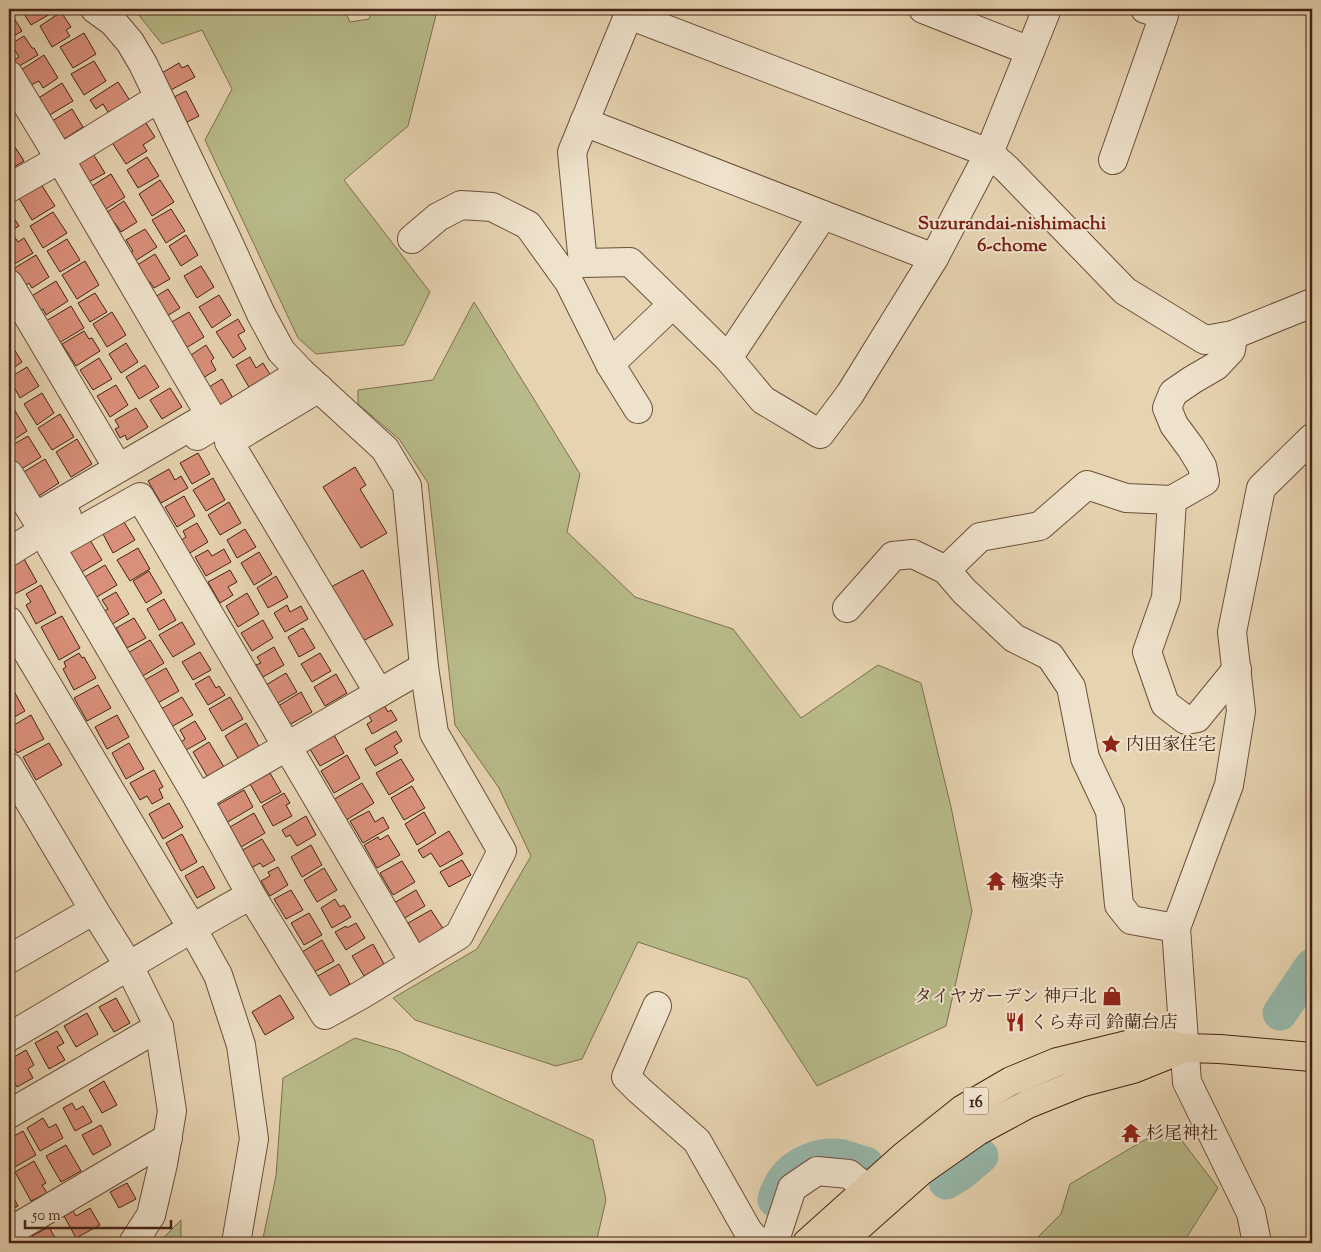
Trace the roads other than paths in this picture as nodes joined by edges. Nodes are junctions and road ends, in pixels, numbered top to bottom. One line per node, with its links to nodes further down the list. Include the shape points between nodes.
1 (95, 9): 8 (street, via 113,22 130,42)
2 (923, 9): 6 (street)
3 (1046, 9): 6 (street)
4 (1145, 9): 12 (street, via 1164,16)
5 (630, 12): 9 (street); 10 (street)
6 (1030, 51): 10 (street)
7 (9, 75): 11 (street)
8 (159, 98): 11 (street); 23 (street, via 261,314 281,351)
9 (584, 122): 14 (street); 19 (street, via 572,152 583,263 630,262)
10 (989, 153): 16 (street); 20 (street, via 1126,290 1205,340)
11 (60, 158): 13 (street); 26 (street, via 210,415)
12 (1113, 160)
13 (9, 188)
14 (823, 215): 16 (street); 21 (street)
15 (412, 239): 22 (street, via 438,217 461,205 492,207 528,225 569,282)
16 (934, 258): 21 (street, via 850,394 820,434 762,400)
17 (9, 284): 26 (street)
18 (1312, 303): 20 (street)
19 (673, 304): 21 (street); 22 (street)
20 (1233, 335): 28 (street, via 1231,350 1216,366 1173,393 1167,408 1174,425 1202,466 1205,480)
21 (728, 358)
22 (610, 364): 24 (street)
23 (310, 380): 29 (street); 33 (street, via 385,449 407,486); 35 (street, via 229,442)
24 (638, 408)
25 (1312, 438): 34 (street, via 1261,488 1232,632)
26 (118, 468): 27 (street, via 35,517)
27 (9, 474)
28 (1172, 500): 30 (street, via 1126,498 1086,485 1040,526 980,537); 34 (street, via 1166,598 1147,652 1165,704 1186,720 1197,718)
29 (9, 552)
30 (946, 570): 31 (street, via 913,554 893,556); 42 (street, via 1014,638 1050,656 1071,686 1086,758 1110,811 1118,905 1131,920)
31 (847, 608)
32 (9, 621): 41 (street)
33 (424, 667): 35 (street); 44 (street, via 434,733 502,851 459,936)
34 (1237, 670): 42 (street, via 1241,711 1229,785)
35 (379, 693): 36 (street)
36 (288, 746): 38 (street); 38 (street, via 140,497 50,547); 44 (street)
37 (9, 767): 40 (street)
38 (198, 798): 39 (street)
39 (251, 895): 41 (street); 44 (street, via 325,1015)
40 (94, 910): 43 (street); 45 (street)
41 (192, 928): 45 (street); 56 (street, via 218,975 241,1045 253,1130)
42 (1176, 928): 49 (street)
43 (9, 959)
44 (414, 962)
45 (129, 966): 47 (street); 48 (street)
46 (657, 1006): 57 (street, via 626,1077 697,1141 748,1231)
47 (158, 1027): 51 (street); 52 (street, via 172,1110)
48 (9, 1037)
49 (1185, 1048): 50 (main road, 16); 53 (main road, 16, via 1147,1040 1057,1062 1011,1081 963,1109); 60 (main road, 16, via 1072,1086 1028,1104 978,1131 921,1171); 61 (street, via 1187,1082 1251,1213)
50 (1312, 1057)
51 (9, 1114)
52 (168, 1138): 54 (street); 55 (street, via 151,1215)
53 (867, 1190): 58 (street, via 849,1174 817,1171 792,1188 776,1237); 59 (main road, 16)
54 (9, 1232)
55 (133, 1243)
56 (236, 1243)
57 (759, 1243)
58 (777, 1243)
59 (807, 1243)
60 (840, 1243)
61 (1257, 1243)

